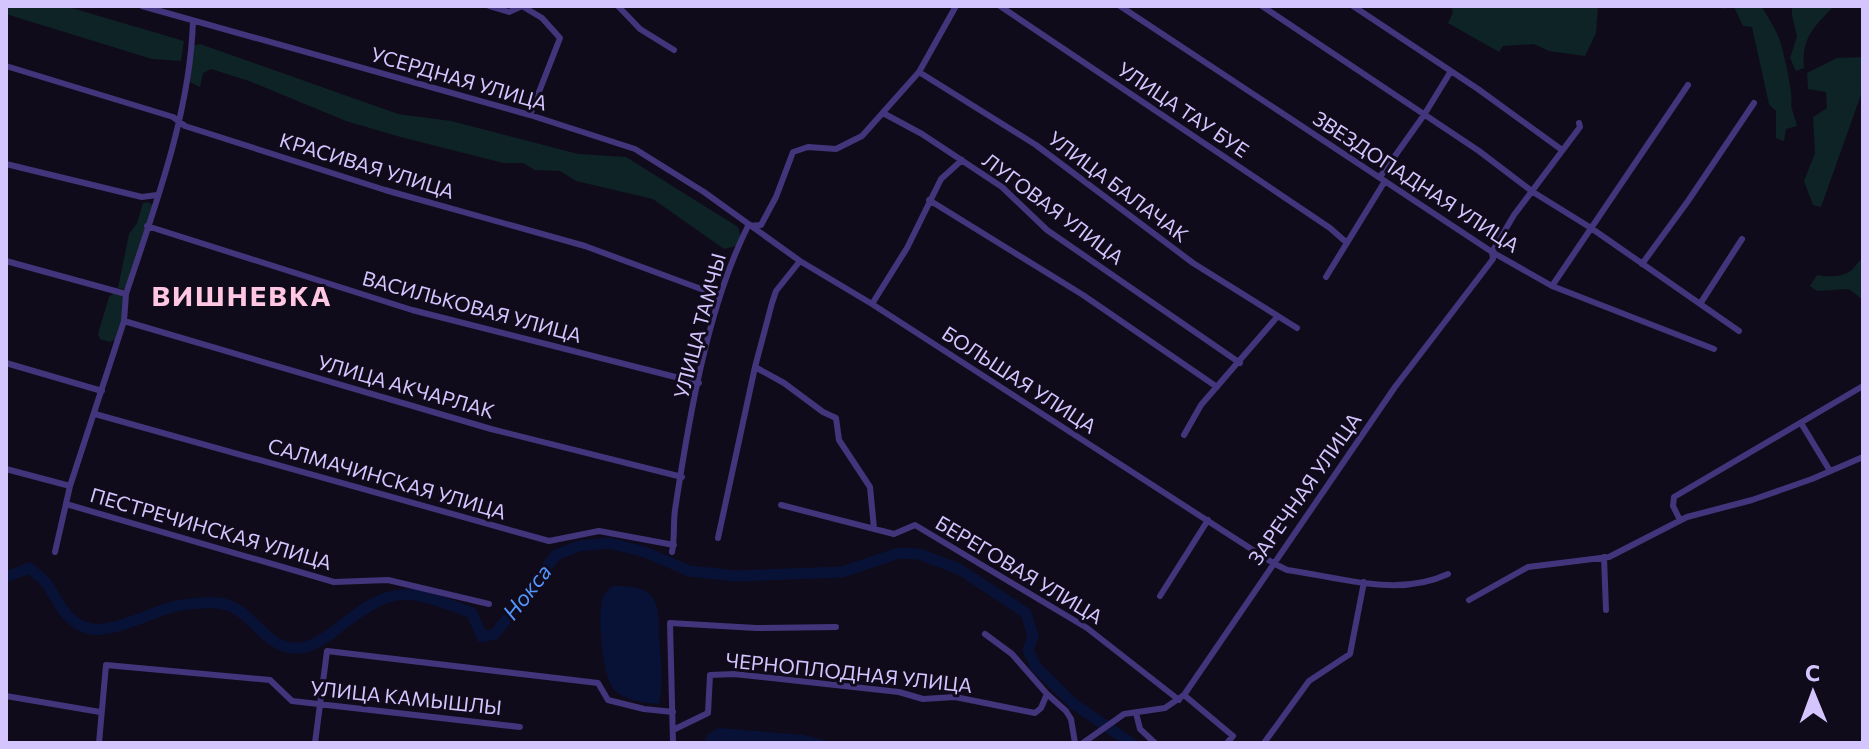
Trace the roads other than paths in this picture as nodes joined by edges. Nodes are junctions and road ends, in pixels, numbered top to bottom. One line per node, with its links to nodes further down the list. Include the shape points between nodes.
1 (142, 6): 10 (street, УСЕРДНАЯ УЛИЦА)
2 (489, 6): 3 (street, via 509,12)
3 (522, 6): 18 (street, via 560,38)
4 (618, 6): 11 (street, via 640,29)
5 (956, 6): 14 (street, УЛИЦА ТАМЧЫ)
6 (1000, 6): 33 (street, УЛИЦА ТАУ БУЕ)
7 (1120, 6): 25 (street, ЗВЕЗДОПАДНАЯ УЛИЦА)
8 (1262, 6): 19 (street)
9 (1353, 6): 13 (street)
10 (193, 21): 18 (street, УСЕРДНАЯ УЛИЦА); 20 (street)
11 (674, 50)
12 (6, 66): 20 (street, КРАСИВАЯ УЛИЦА)
13 (1451, 71): 19 (street); 22 (street)
14 (919, 72): 17 (street, УЛИЦА ТАМЧЫ); 44 (street, УЛИЦА БАЛАЧАК, via 1036,145 1193,263)
15 (1688, 85): 31 (street)
16 (1754, 103): 37 (street)
17 (883, 113): 23 (street, ЛУГОВАЯ УЛИЦА); 30 (street, УЛИЦА ТАМЧЫ, via 849,144 793,152 761,225)
18 (530, 115): 30 (street, УСЕРДНАЯ УЛИЦА, via 635,149)
19 (1424, 115): 25 (street); 26 (street)
20 (179, 122): 27 (street); 41 (street, КРАСИВАЯ УЛИЦА, via 385,190 585,246)
21 (1579, 123): 22 (street, ЗАРЕЧНАЯ УЛИЦА)
22 (1562, 150): 26 (street, ЗАРЕЧНАЯ УЛИЦА)
23 (962, 160): 28 (street, via 941,179); 50 (street, ЛУГОВАЯ УЛИЦА, via 1002,187 1047,230)
24 (6, 164): 27 (street, via 142,197)
25 (1383, 179): 33 (street); 34 (street, ЗВЕЗДОПАДНАЯ УЛИЦА)
26 (1533, 192): 31 (street); 34 (street, ЗАРЕЧНАЯ УЛИЦА)
27 (157, 195): 29 (street)
28 (929, 200): 42 (street); 54 (street, via 1083,295)
29 (147, 226): 40 (street); 52 (street, ВАСИЛЬКОВАЯ УЛИЦА, via 412,310)
30 (748, 226): 36 (street, БОЛЬШАЯ УЛИЦА); 41 (street, УЛИЦА ТАМЧЫ)
31 (1591, 228): 37 (street); 39 (street)
32 (1742, 239): 43 (street)
33 (1347, 243): 38 (street)
34 (1492, 252): 39 (street, ЗВЕЗДОПАДНАЯ УЛИЦА); 73 (street, ЗАРЕЧНАЯ УЛИЦА, via 1493,259 1395,387)
35 (6, 261): 40 (street)
36 (800, 261): 42 (street, БОЛЬШАЯ УЛИЦА); 51 (street, via 776,291)
37 (1642, 264): 43 (street)
38 (1326, 277)
39 (1552, 286): 48 (street, ЗВЕЗДОПАДНАЯ УЛИЦА)
40 (126, 294): 45 (street)
41 (720, 296): 52 (street, УЛИЦА ТАМЧЫ)
42 (872, 304): 66 (street, БОЛЬШАЯ УЛИЦА)
43 (1700, 304): 47 (street)
44 (1278, 316): 46 (street, УЛИЦА БАЛАЧАК); 50 (street)
45 (124, 321): 55 (street); 62 (street, УЛИЦА АКЧАРЛАК, via 491,429)
46 (1297, 328)
47 (1739, 331)
48 (1714, 349)
49 (6, 363): 55 (street)
50 (1240, 363): 54 (street)
51 (755, 367): 68 (street, via 836,418 839,440 870,487); 69 (street)
52 (699, 383): 62 (street, УЛИЦА ТАМЧЫ)
53 (1863, 386): 57 (street)
54 (1217, 387): 58 (street)
55 (102, 391): 56 (street)
56 (95, 414): 63 (street); 70 (street, САЛМАЧИНСКАЯ УЛИЦА, via 549,541 599,531)
57 (1801, 423): 61 (street); 67 (street, via 1674,497)
58 (1184, 435)
59 (1863, 457): 61 (street)
60 (6, 469): 63 (street, ПЕСТРЕЧИНСКАЯ УЛИЦА)
61 (1830, 471): 67 (street)
62 (682, 477): 70 (street, УЛИЦА ТАМЧЫ)
63 (70, 486): 64 (street)
64 (66, 504): 71 (street); 78 (street, ПЕСТРЕЧИНСКАЯ УЛИЦА, via 334,582 388,580)
65 (781, 505): 68 (street, БЕРЕГОВАЯ УЛИЦА)
66 (1208, 520): 73 (street, БОЛЬШАЯ УЛИЦА); 76 (street)
67 (1680, 520): 72 (street)
68 (874, 528): 84 (street, БЕРЕГОВАЯ УЛИЦА, via 894,534 915,525 1087,628)
69 (718, 538)
70 (673, 549)
71 (55, 552)
72 (1604, 557): 77 (street, via 1528,567); 79 (street)
73 (1273, 563): 75 (street, БОЛЬШАЯ УЛИЦА); 84 (street, ЗАРЕЧНАЯ УЛИЦА)
74 (1448, 574): 75 (street, БОЛЬШАЯ УЛИЦА, via 1428,584 1400,587)
75 (1364, 582): 98 (street, via 1350,654 1309,681)
76 (1160, 596)
77 (1469, 600)
78 (489, 604)
79 (1606, 610)
80 (836, 627): 87 (street, via 670,623)
81 (985, 634): 82 (street, via 1012,654)
82 (1047, 694): 90 (street, ЧЕРНОПЛОДНАЯ УЛИЦА, via 1035,713 955,697 923,699 899,692 710,675 708,713); 94 (street, via 1071,719)
83 (6, 696): 86 (street)
84 (1182, 698): 88 (street, via 1165,708); 97 (street, БЕРЕГОВАЯ УЛИЦА, via 1233,736)
85 (321, 704): 86 (street, УЛИЦА КАМЫШЛЫ, via 292,701 270,680 106,665); 87 (street, via 327,651 598,683 608,700); 89 (street, УЛИЦА КАМЫШЛЫ); 92 (street)
86 (100, 712): 91 (street)
87 (673, 712): 90 (street)
88 (1136, 713): 95 (street, via 1124,714); 96 (street, via 1140,729)
89 (520, 727)
90 (673, 730): 93 (street)
91 (99, 743)
92 (315, 743)
93 (673, 743)
94 (1075, 743)
95 (1083, 743)
96 (1155, 743)
97 (1227, 743)
98 (1264, 743)

